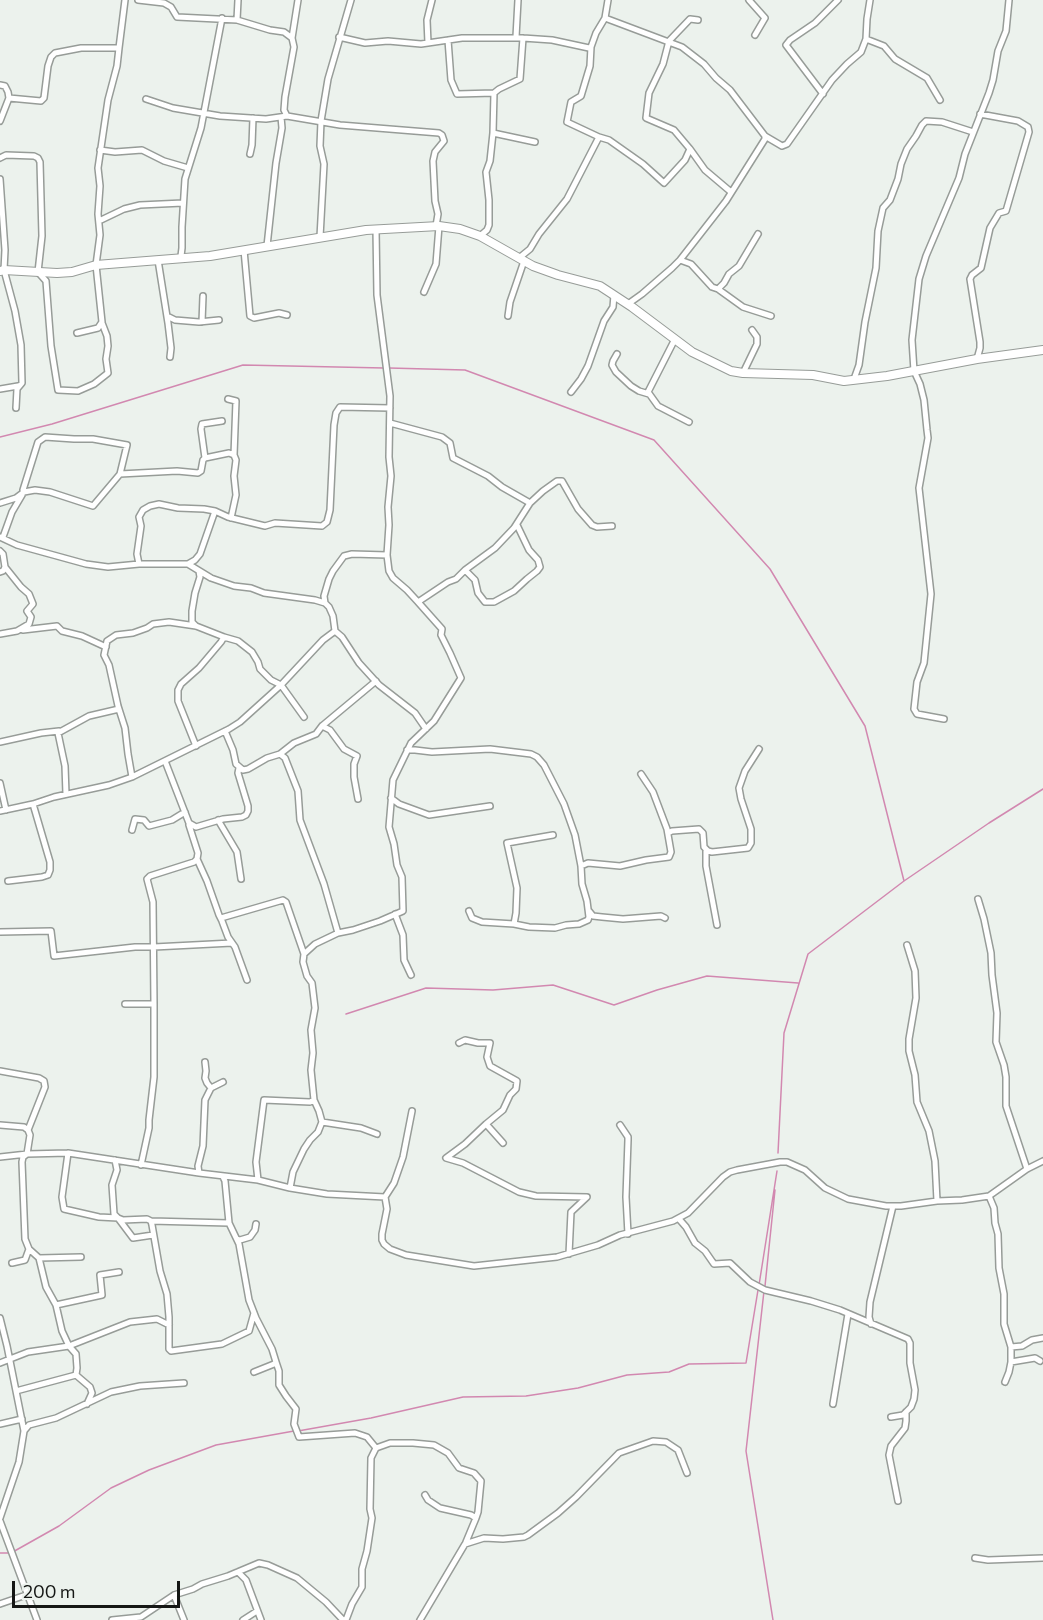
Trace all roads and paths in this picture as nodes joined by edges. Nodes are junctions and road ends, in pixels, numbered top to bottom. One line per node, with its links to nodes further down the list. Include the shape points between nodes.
1 (125, 0): 27 (street)
2 (138, 0): 13 (street, via 164,3 177,17)
3 (238, 0): 15 (street)
4 (298, 0): 20 (street)
5 (351, 0): 18 (street)
6 (432, 0): 25 (street, via 427,20)
7 (519, 0): 19 (street)
8 (608, 0): 14 (street)
9 (749, 0): 17 (street, via 765,18)
10 (838, 0): 30 (street, via 786,45)
11 (870, 0): 22 (street)
12 (1009, 0): 35 (street, via 1006,31)
13 (222, 18): 15 (street); 34 (street)
14 (605, 18): 24 (street); 26 (street)
15 (237, 20): 20 (street, via 284,32)
16 (698, 20): 24 (street, via 690,19)
17 (755, 35)
18 (339, 37): 25 (street, via 365,43); 38 (street)
19 (516, 37): 21 (street); 23 (street)
20 (292, 38): 36 (street)
21 (523, 38): 26 (street); 29 (street, via 520,79)
22 (866, 39): 30 (street, via 861,52); 33 (street, via 884,46 895,59 927,78)
23 (448, 40): 25 (street); 29 (street, via 451,80 457,94)
24 (669, 41): 42 (street, via 704,64 730,90); 45 (street, via 650,93 646,118 674,130)
25 (428, 44)
26 (591, 47): 43 (street, via 581,96 571,102 567,122)
27 (119, 48): 31 (street, via 81,48 56,53 48,66 41,101); 46 (street)
28 (0, 85): 31 (street, via 5,86)
29 (494, 93): 41 (street)
30 (823, 94): 42 (street, via 786,144 782,146)
31 (9, 98): 39 (street)
32 (147, 99): 34 (street)
33 (940, 100)
34 (204, 113): 37 (street); 49 (street)
35 (980, 114): 40 (street); 86 (street, via 1018,121 1029,132 1006,211 999,213 990,228 981,268 970,279 981,348)
36 (284, 116): 37 (street); 38 (street); 59 (street)
37 (253, 118): 47 (street)
38 (321, 120): 54 (street, via 442,135 444,141 433,161); 58 (street, via 324,164)
39 (0, 121)
40 (973, 132): 87 (street, via 919,279 912,340); 89 (street, via 942,122 926,122 907,149 890,200 883,208 876,268)
41 (493, 133): 44 (street); 57 (street, via 486,172 489,225)
42 (765, 136): 51 (street)
43 (599, 137): 45 (street, via 643,164 664,183); 63 (street, via 567,199)
44 (535, 142)
45 (690, 149): 51 (street, via 705,170)
46 (100, 150): 49 (street, via 142,150); 53 (street)
47 (250, 154)
48 (0, 158): 67 (street, via 34,156 40,162 42,236)
49 (188, 168): 52 (street)
50 (0, 179): 66 (street, via 5,250)
51 (731, 192): 64 (street)
52 (183, 203): 53 (street, via 140,205); 61 (street, via 181,256)
53 (99, 221): 65 (street)
54 (438, 226): 55 (street); 57 (street); 69 (street, via 436,264)
55 (376, 229): 58 (street); 96 (street, via 377,295)
56 (758, 234): 68 (street, via 739,266)
57 (480, 236): 63 (street)
58 (320, 237): 59 (street)
59 (267, 246): 60 (street)
60 (244, 250): 61 (street); 73 (street, via 250,316)
61 (174, 259): 62 (street)
62 (158, 260): 65 (street); 74 (street)
63 (522, 260): 70 (street, via 600,286); 75 (street)
64 (680, 260): 68 (street, via 691,264); 72 (street)
65 (96, 265): 67 (street, via 72,272); 78 (street)
66 (2, 271): 67 (street); 90 (street, via 21,345 22,383)
67 (38, 272): 78 (street, via 46,281 58,390 78,391 108,373 107,336)
68 (718, 289): 76 (street, via 743,307)
69 (424, 292)
70 (614, 295): 72 (street); 92 (street, via 613,307 588,366)
71 (203, 296): 79 (street)
72 (628, 304): 82 (street)
73 (286, 315)
74 (167, 316): 79 (street); 85 (street)
75 (508, 316)
76 (771, 316)
77 (219, 320): 79 (street)
78 (102, 322): 81 (street, via 98,328)
79 (202, 322)
80 (752, 330): 88 (street, via 757,344)
81 (77, 333)
82 (675, 339): 88 (street, via 720,367); 93 (street, via 649,389)
83 (1043, 350): 86 (street)
84 (617, 354): 93 (street, via 612,365 623,380)
85 (170, 357)
86 (977, 359): 87 (street)
87 (914, 371): 89 (street); 131 (street, via 924,400 927,430 919,488 931,594 924,663 916,682 914,709 917,714)
88 (743, 373): 89 (street)
89 (854, 380)
90 (18, 386): 91 (street); 95 (street)
91 (0, 389)
92 (571, 392)
93 (651, 395): 98 (street, via 658,406)
94 (228, 399): 100 (street, via 236,401)
95 (16, 408)
96 (390, 408): 99 (street); 107 (street, via 340,407 336,413 330,510 322,526 265,526)
97 (222, 421): 101 (street, via 202,424)
98 (689, 422)
99 (390, 423): 105 (street, via 442,436 450,443 453,458); 112 (street)
100 (234, 455): 101 (street); 107 (street, via 236,495)
101 (205, 458): 102 (street, via 198,473)
102 (120, 474): 103 (street, via 93,506 50,492); 103 (street, via 125,443 45,437 38,442)
103 (23, 493): 104 (street); 110 (street)
104 (0, 503)
105 (530, 503): 108 (street); 109 (street, via 560,481 592,525)
106 (215, 511): 107 (street); 113 (street, via 159,504 143,510 139,517); 114 (street, via 200,554)
107 (231, 518)
108 (517, 525): 116 (street); 116 (street, via 540,567 514,591 494,602 485,602 475,580)
109 (612, 526)
110 (1, 537): 113 (street, via 16,545 86,564)
111 (0, 550): 115 (street)
112 (387, 555): 119 (street, via 388,571); 120 (street, via 344,556 329,579)
113 (139, 564): 114 (street)
114 (188, 564): 117 (street)
115 (5, 567): 118 (street); 122 (street, via 33,604 27,611 31,617 29,624)
116 (465, 570): 119 (street)
117 (199, 571): 120 (street, via 234,586); 121 (street, via 192,611)
118 (0, 572)
119 (417, 602): 133 (street, via 442,629 461,678)
120 (325, 603): 123 (street, via 333,615)
121 (196, 626): 125 (street); 126 (street, via 153,624 116,635 107,641)
122 (17, 631): 124 (street); 126 (street, via 57,626)
123 (335, 631): 127 (street); 128 (street)
124 (0, 634)
125 (224, 637): 128 (street, via 246,647 260,669); 137 (street, via 178,690 178,701)
126 (106, 647): 129 (street, via 104,655 110,665)
127 (375, 681): 132 (street); 133 (street, via 415,713)
128 (281, 685): 130 (street); 135 (street)
129 (119, 709): 134 (street, via 88,716); 144 (street)
130 (304, 717)
131 (944, 718)
132 (322, 726): 140 (street, via 316,734); 148 (street, via 330,730 344,750 357,756 354,777)
133 (426, 729): 139 (street)
134 (59, 731): 136 (street); 146 (street)
135 (225, 731): 137 (street); 142 (street)
136 (0, 742)
137 (196, 746): 141 (street)
138 (759, 749): 158 (street, via 739,788 750,824 751,843 748,848 732,851)
139 (407, 750): 147 (street, via 393,780); 160 (street, via 504,750 537,758 564,804)
140 (280, 754): 142 (street, via 248,770); 172 (street, via 298,790 300,820)
141 (165, 761): 144 (street); 152 (street)
142 (239, 768): 153 (street, via 248,811 242,817)
143 (641, 774): 156 (street, via 653,792)
144 (132, 777): 146 (street)
145 (0, 783): 151 (street)
146 (66, 794): 149 (street)
147 (391, 798): 150 (street, via 429,815); 166 (street, via 389,827 403,887 403,911)
148 (358, 799)
149 (33, 804): 151 (street); 162 (street, via 50,870 42,877)
150 (490, 806)
151 (3, 811)
152 (184, 812): 154 (street); 155 (street, via 149,826 144,820 135,819)
153 (218, 820): 154 (street, via 196,827); 161 (street, via 237,852)
154 (189, 823): 159 (street)
155 (132, 830)
156 (668, 833): 158 (street, via 699,829); 160 (street, via 671,852 667,859 620,866)
157 (553, 835): 169 (street, via 507,843 517,888)
158 (706, 849): 170 (street)
159 (197, 859): 167 (street); 175 (street, via 147,879 153,902)
160 (581, 866): 165 (street)
161 (241, 879)
162 (8, 881)
163 (978, 899): 201 (street, via 991,953 996,1042 1006,1077 1006,1106)
164 (469, 911): 169 (street, via 472,918 482,922)
165 (589, 911): 168 (street, via 602,917); 169 (street, via 588,920 579,924 549,928)
166 (395, 914): 172 (street); 177 (street)
167 (221, 918): 173 (street); 176 (street, via 283,900)
168 (665, 918)
169 (514, 924)
170 (717, 925)
171 (0, 932): 175 (street, via 51,931 54,956)
172 (338, 933): 176 (street)
173 (232, 943): 175 (street); 178 (street)
174 (907, 945): 208 (street, via 915,972 916,998 909,1051 917,1102 929,1131 935,1161)
175 (154, 947): 180 (street)
176 (304, 954): 186 (street, via 315,1008 311,1030)
177 (411, 975)
178 (248, 980)
179 (125, 1004): 180 (street)
180 (154, 1004): 200 (street, via 154,1077)
181 (459, 1043): 189 (street, via 490,1043 490,1066 517,1081 504,1110)
182 (205, 1062): 185 (street, via 205,1078)
183 (0, 1071): 192 (street, via 44,1081)
184 (223, 1082): 185 (street)
185 (211, 1088): 202 (street, via 205,1100)
186 (314, 1100): 188 (street); 204 (street, via 264,1100 256,1162)
187 (412, 1111): 207 (street, via 403,1157)
188 (322, 1122): 193 (street); 205 (street, via 304,1149)
189 (486, 1124): 194 (street); 219 (street, via 446,1158 519,1192 587,1197 571,1212)
190 (0, 1125): 192 (street)
191 (620, 1125): 215 (street, via 628,1137)
192 (28, 1130): 196 (street)
193 (377, 1134)
194 (503, 1143)
195 (68, 1153): 196 (street); 198 (street); 210 (street, via 64,1209)
196 (27, 1154): 197 (street); 218 (street, via 22,1162 25,1239)
197 (0, 1157)
198 (115, 1160): 200 (street); 210 (street, via 112,1191 114,1214)
199 (1043, 1161): 201 (street)
200 (141, 1165): 202 (street)
201 (1027, 1169): 206 (street)
202 (199, 1173): 203 (street)
203 (224, 1177): 204 (street); 213 (street)
204 (258, 1180): 205 (street)
205 (290, 1188): 207 (street)
206 (989, 1196): 208 (street); 232 (street, via 998,1233 1004,1324)
207 (385, 1197): 219 (street, via 382,1240 390,1249 406,1255 474,1266)
208 (937, 1201): 209 (street)
209 (893, 1206): 211 (street, via 848,1199 825,1188 795,1164 780,1162 730,1172); 228 (street, via 869,1309)
210 (118, 1218): 212 (street); 216 (street, via 133,1238)
211 (678, 1219): 215 (street); 226 (street, via 714,1264 730,1263 763,1289)
212 (151, 1221): 213 (street); 216 (street)
213 (229, 1223): 217 (street)
214 (256, 1224): 217 (street, via 250,1237)
215 (628, 1234): 219 (street)
216 (153, 1235): 229 (street, via 167,1294)
217 (237, 1239): 225 (street)
218 (29, 1250): 221 (street); 222 (street, via 26,1259)
219 (569, 1254)
220 (81, 1257): 221 (street)
221 (39, 1258): 224 (street, via 46,1287)
222 (12, 1263)
223 (119, 1272): 224 (street, via 100,1275 102,1295)
224 (56, 1305): 231 (street)
225 (254, 1313): 229 (street, via 251,1328 245,1334 222,1344 175,1351 169,1349); 235 (street)
226 (848, 1314): 228 (street); 244 (street)
227 (0, 1318): 233 (street)
228 (871, 1324): 245 (street, via 905,1336 910,1343 915,1390)
229 (169, 1325): 231 (street, via 157,1319 130,1322)
230 (1043, 1338): 232 (street)
231 (69, 1346): 233 (street); 239 (street, via 76,1354)
232 (1011, 1347): 236 (street)
233 (9, 1359): 237 (street); 242 (street)
234 (1040, 1361): 236 (street, via 1035,1358)
235 (276, 1362): 238 (street); 250 (street, via 279,1385 296,1409 294,1424 299,1437 356,1433 368,1437)
236 (1011, 1362): 240 (street)
237 (0, 1363)
238 (254, 1372)
239 (76, 1375): 242 (street); 243 (street, via 90,1386 92,1393)
240 (1005, 1382)
241 (184, 1383): 243 (street, via 111,1392)
242 (16, 1391): 247 (street)
243 (87, 1404): 249 (street, via 29,1425)
244 (833, 1404)
245 (906, 1412): 246 (street); 253 (street, via 905,1428 889,1455)
246 (891, 1417)
247 (22, 1419): 248 (street); 249 (street)
248 (0, 1424)
249 (24, 1431): 255 (street, via 19,1461)
250 (376, 1448): 254 (street, via 390,1443 413,1443 434,1445 448,1453 459,1468 474,1473 481,1481); 269 (street, via 372,1458 372,1518 362,1587)
251 (687, 1473): 256 (street, via 678,1450 666,1442 642,1444 620,1453 576,1497 528,1535 484,1538)
252 (425, 1496): 254 (street, via 440,1508)
253 (898, 1501)
254 (476, 1518): 256 (street)
255 (0, 1519): 260 (street)
256 (465, 1544): 270 (street)
257 (975, 1558): 258 (street)
258 (1043, 1558)
259 (238, 1572): 261 (street); 263 (street, via 246,1580); 269 (street, via 254,1564 268,1565 300,1581)
260 (26, 1595): 262 (street); 264 (street)
261 (174, 1595): 265 (street, via 141,1617); 266 (street)
262 (0, 1604)
263 (257, 1611): 267 (street); 268 (street)
264 (37, 1620)
265 (112, 1620)
266 (184, 1620)
267 (243, 1620)
268 (261, 1620)
269 (345, 1620)
270 (420, 1620)

